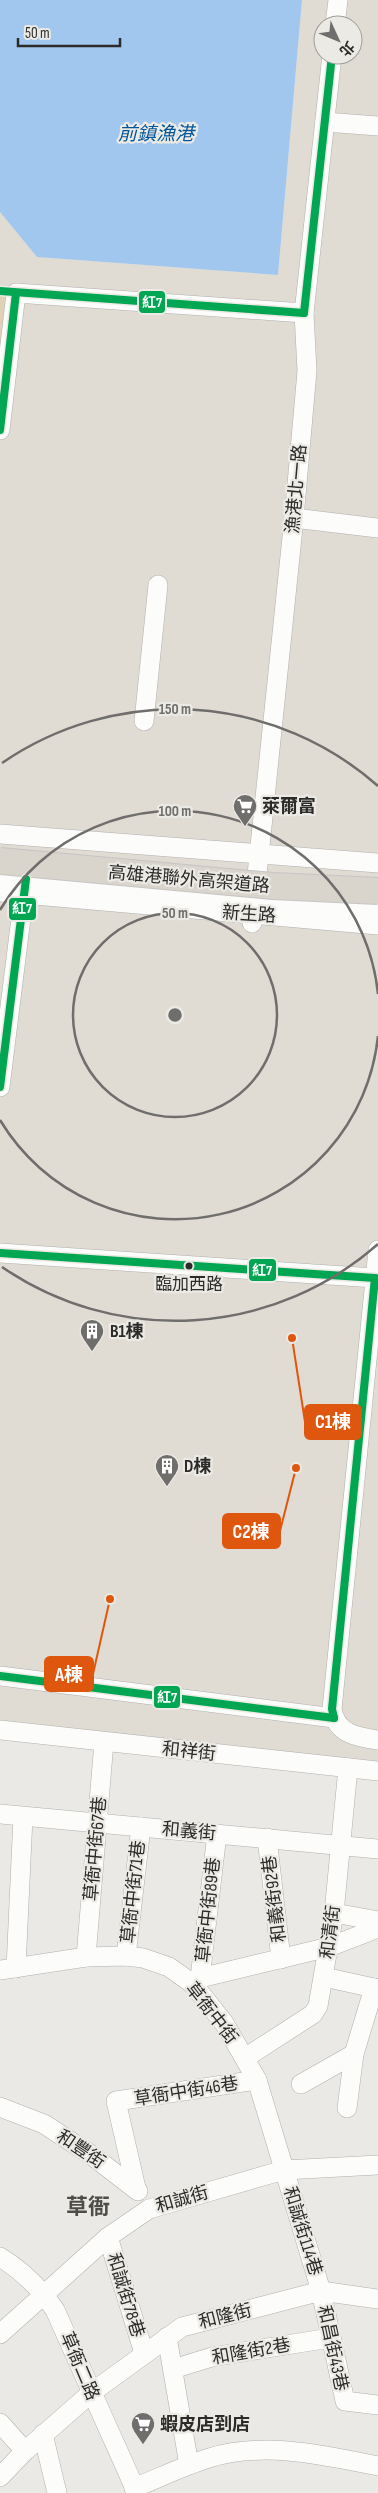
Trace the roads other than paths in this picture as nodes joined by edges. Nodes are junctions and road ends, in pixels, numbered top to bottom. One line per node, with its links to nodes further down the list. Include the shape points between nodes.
1 (338, 0): 2 (street)
2 (336, 15)
3 (331, 65): 4 (street, 漁港北一路)
4 (325, 122): 5 (street); 6 (street, 漁港北一路)
5 (378, 126)
6 (304, 313): 7 (street, via 16,293); 8 (street, 漁港北一路, via 307,371)
7 (0, 430)
8 (294, 518): 9 (street); 14 (street, 漁港北一路)
9 (378, 528)
10 (158, 585): 11 (street)
11 (144, 721)
12 (0, 834): 14 (street)
13 (0, 848): 18 (highway, 高雄港聯外高架道路, via 276,872)
14 (259, 852): 16 (street); 24 (street, 漁港北一路)
15 (0, 862): 19 (highway, 高雄港聯外高架道路, bridge, via 273,886)
16 (378, 863)
17 (0, 877): 24 (street, 新生路)
18 (378, 877)
19 (378, 891)
20 (0, 892): 21 (street, 新生路)
21 (23, 898): 22 (street, 新生路); 24 (street, 新生路, via 251,915); 27 (street)
22 (0, 901)
23 (378, 908): 24 (street, 新生路)
24 (253, 912): 25 (street, 新生路); 26 (street, 新生路)
25 (378, 925)
26 (378, 936)
27 (0, 1087)
28 (378, 1250): 30 (street)
29 (0, 1253): 30 (street)
30 (375, 1278): 32 (street, via 332,1709)
31 (0, 1676): 32 (street)
32 (334, 1718): 34 (street, via 348,1734)
33 (0, 1730): 35 (street, 和祥街)
34 (378, 1740)
35 (104, 1742): 36 (street, 和祥街); 40 (street, 草衙中街67巷)
36 (348, 1768): 37 (street, 和祥街); 44 (street, 和清街)
37 (378, 1771)
38 (0, 1814): 39 (street, 和義街)
39 (23, 1816): 40 (street, 和義街); 53 (street)
40 (97, 1823): 41 (street, 和義街); 51 (street, 草衙中街67巷)
41 (140, 1827): 42 (street, 和義街); 50 (street, 草衙中街71巷)
42 (217, 1834): 43 (street, 和義街); 55 (street, 草衙中街89巷)
43 (267, 1838): 44 (street, 和義街); 52 (street, 和義街92巷)
44 (340, 1845): 45 (street, 和義街); 46 (street, 和清街)
45 (378, 1849)
46 (334, 1913): 47 (street); 49 (street, 和清街)
47 (378, 1921)
48 (378, 1928): 49 (street)
49 (329, 1947): 52 (street); 54 (street, 和清街)
50 (126, 1956): 51 (street, 草衙中街); 55 (street, 草衙中街, via 143,1958)
51 (86, 1957): 53 (street, 草衙中街)
52 (281, 1959): 55 (street)
53 (8, 1969)
54 (324, 1977): 56 (street); 58 (street, 和清街, via 318,2006 313,2014)
55 (197, 1981): 58 (street, 草衙中街)
56 (376, 1989): 57 (street)
57 (354, 2054): 60 (street); 62 (street)
58 (245, 2058): 59 (street, 草衙中街)
59 (257, 2080): 64 (street, 草衙中街); 65 (street, 草衙中街46巷, via 116,2101)
60 (300, 2084)
61 (0, 2107): 65 (street, 和豐街, via 44,2124)
62 (347, 2108)
63 (378, 2165): 64 (street, 和誠街)
64 (284, 2170): 66 (street, 和誠街); 69 (street, 和誠街114巷)
65 (136, 2188): 66 (street, 和豐街)
66 (149, 2209): 67 (street, 和誠街)
67 (108, 2237): 70 (street, 和誠街); 75 (street, 和誠街78巷)
68 (0, 2257): 70 (street, 草衙二路)
69 (321, 2291): 71 (street, 和隆街); 73 (street, 和隆街, via 182,2327); 74 (street, 和昌街43巷)
70 (44, 2293): 72 (street, 和誠街); 77 (street, 草衙二路, via 55,2310)
71 (378, 2299)
72 (0, 2334)
73 (167, 2337): 75 (street, 和隆街); 76 (street)
74 (330, 2338): 76 (street, 和隆街2巷, via 212,2357); 78 (street, 和昌街43巷, via 345,2401)
75 (144, 2353): 77 (street, 和隆街)
76 (173, 2369): 82 (street)
77 (91, 2393): 80 (street, 和隆街); 85 (street, 草衙二路)
78 (378, 2405)
79 (0, 2423): 81 (street)
80 (43, 2434): 81 (street, 和隆街); 86 (street)
81 (25, 2451): 84 (street, 和隆街)
82 (189, 2466): 83 (street, via 210,2458 262,2450 313,2452); 85 (street)
83 (378, 2466)
84 (0, 2477)
85 (136, 2490)
86 (57, 2493)

